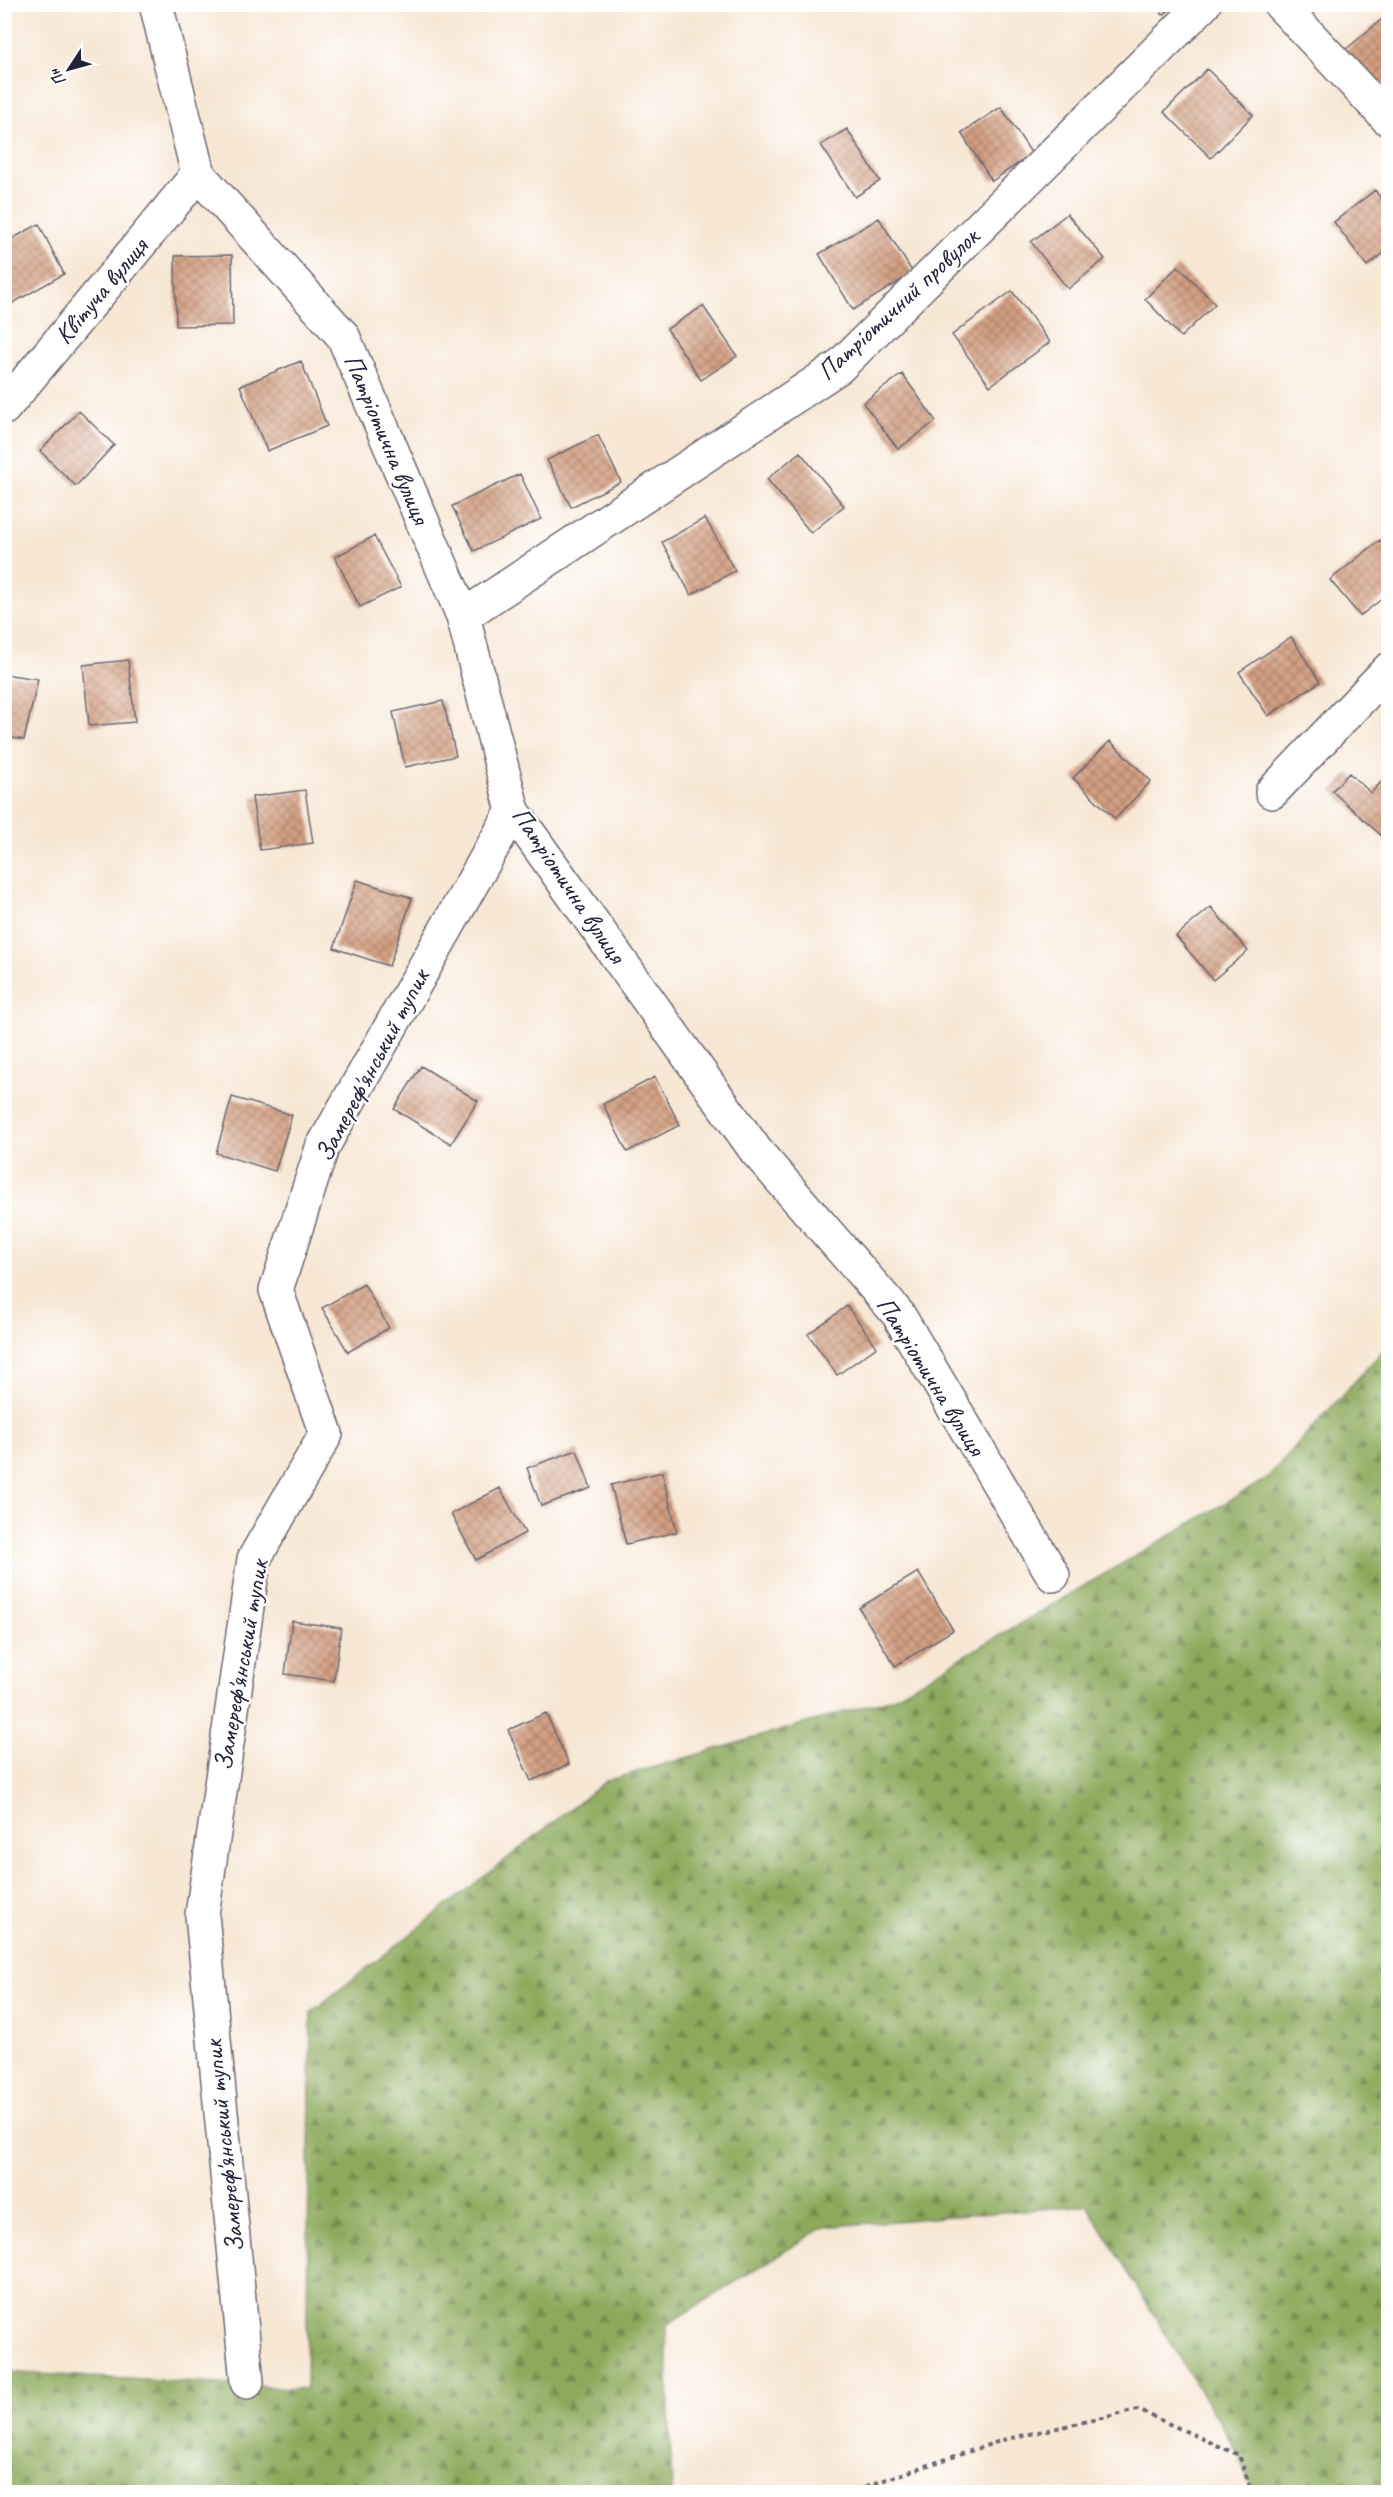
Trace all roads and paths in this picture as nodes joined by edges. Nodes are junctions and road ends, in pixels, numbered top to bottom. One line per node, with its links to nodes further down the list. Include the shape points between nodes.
1 (156, 4): 5 (street, Патріотична вулиця)
2 (1204, 4): 7 (street, Патріотичний провулок, via 839,367)
3 (1280, 4): 4 (street)
4 (1389, 119)
5 (198, 174): 6 (street, Квітуча вулиця); 7 (street, Патріотична вулиця, via 343,336)
6 (4, 408)
7 (463, 616): 10 (street, Патріотична вулиця)
8 (1389, 670): 9 (street)
9 (1272, 792)
10 (513, 811): 11 (street, Патріотична вулиця, via 756,1151 898,1314); 12 (street, Замереф'янський тупик, via 322,1148 276,1290 326,1434 254,1559 202,1915)
11 (1053, 1575)
12 (247, 2382)
13 (849, 2493): 14 (path, via 1003,2440 1138,2410 1239,2455)
14 (1252, 2493)

